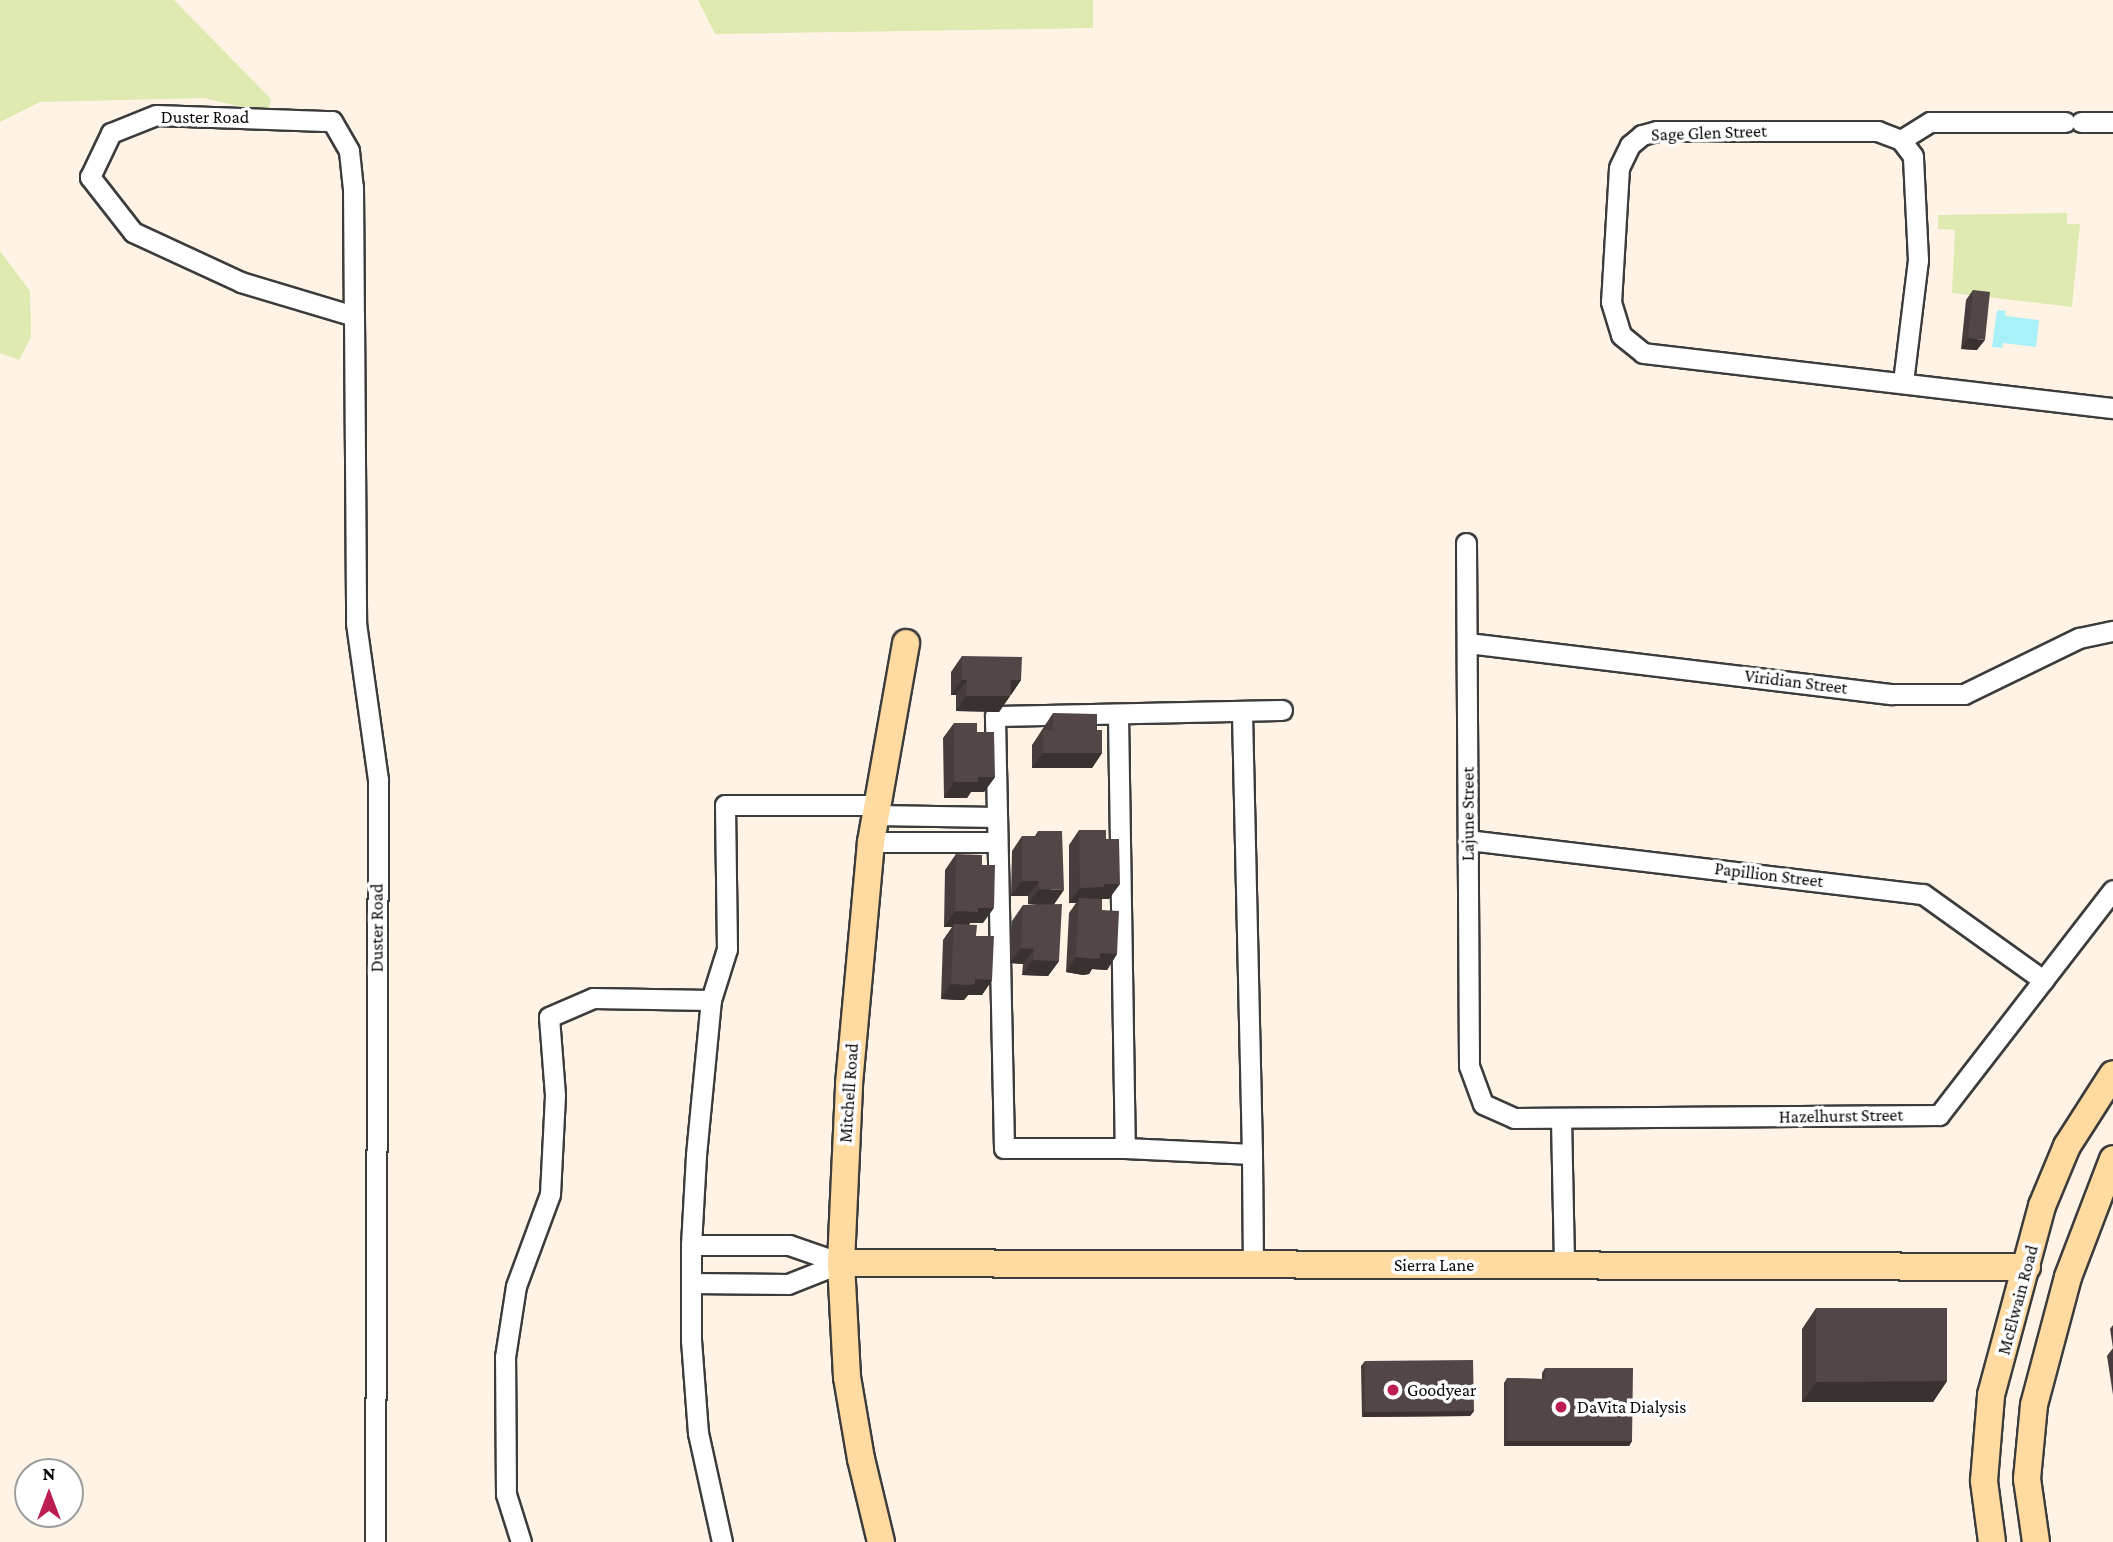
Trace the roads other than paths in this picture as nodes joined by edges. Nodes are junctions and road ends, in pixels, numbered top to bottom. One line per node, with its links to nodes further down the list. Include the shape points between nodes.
1 (2113, 122): 2 (street, via 1930,122)
2 (1901, 140): 4 (street, via 1913,156 1918,260); 4 (street, Sage Glen Street, via 1878,131 1657,131 1642,135 1630,145 1619,168 1611,302 1621,335 1643,353)
3 (354, 316): 3 (street, Duster Road, via 351,165 349,151 332,121 156,115 111,133 90,177 133,232 241,282); 33 (street, Duster Road, via 356,623 378,780)
4 (1903, 382): 5 (street, Sage Glen Street)
5 (2113, 408)
6 (1466, 543): 9 (street, Lajune Street)
7 (2113, 631): 9 (street, Viridian Street, via 2079,638 1964,694 1892,694)
8 (906, 643): 13 (street, Mitchell Road)
9 (1468, 643): 15 (street, Lajune Street)
10 (1282, 710): 11 (street)
11 (1242, 711): 12 (street); 25 (street)
12 (1118, 715): 14 (street, via 995,716); 24 (street)
13 (876, 810): 14 (street); 16 (street, Mitchell Road); 20 (street, via 725,805 727,949)
14 (997, 817): 17 (street)
15 (1468, 840): 19 (street, Papillion Street, via 1923,894); 22 (street, Lajune Street, via 1469,1066)
16 (871, 842): 17 (street); 28 (street, Mitchell Road, via 849,1084)
17 (997, 842): 24 (street, via 1004,1148)
18 (2113, 890): 19 (street, Hazelhurst Street)
19 (2043, 980): 23 (street, Hazelhurst Street, via 1939,1115)
20 (711, 1000): 27 (street); 34 (street, via 593,998 549,1017 555,1095 550,1195 516,1286 505,1357 506,1494)
21 (2113, 1074): 31 (street, McElwain Road, via 2067,1146 2042,1206)
22 (1476, 1084): 23 (street, Hazelhurst Street, via 1483,1104 1514,1118)
23 (1561, 1119): 30 (street)
24 (1125, 1148): 25 (street)
25 (1252, 1154): 29 (street)
26 (2113, 1160): 38 (street, via 2068,1277 2034,1405 2027,1479)
27 (691, 1245): 28 (street, via 789,1245); 32 (street)
28 (841, 1263): 29 (street, Sierra Lane); 32 (street, via 788,1284); 36 (street, Mitchell Road, via 846,1377)
29 (1253, 1264): 30 (street, Sierra Lane)
30 (1564, 1265): 31 (street, Sierra Lane)
31 (2027, 1267): 37 (street, McElwain Road, via 1987,1425 1984,1480)
32 (691, 1283): 35 (street, via 698,1433)
33 (375, 1542)
34 (521, 1542)
35 (722, 1542)
36 (881, 1542)
37 (1992, 1542)
38 (2036, 1542)

